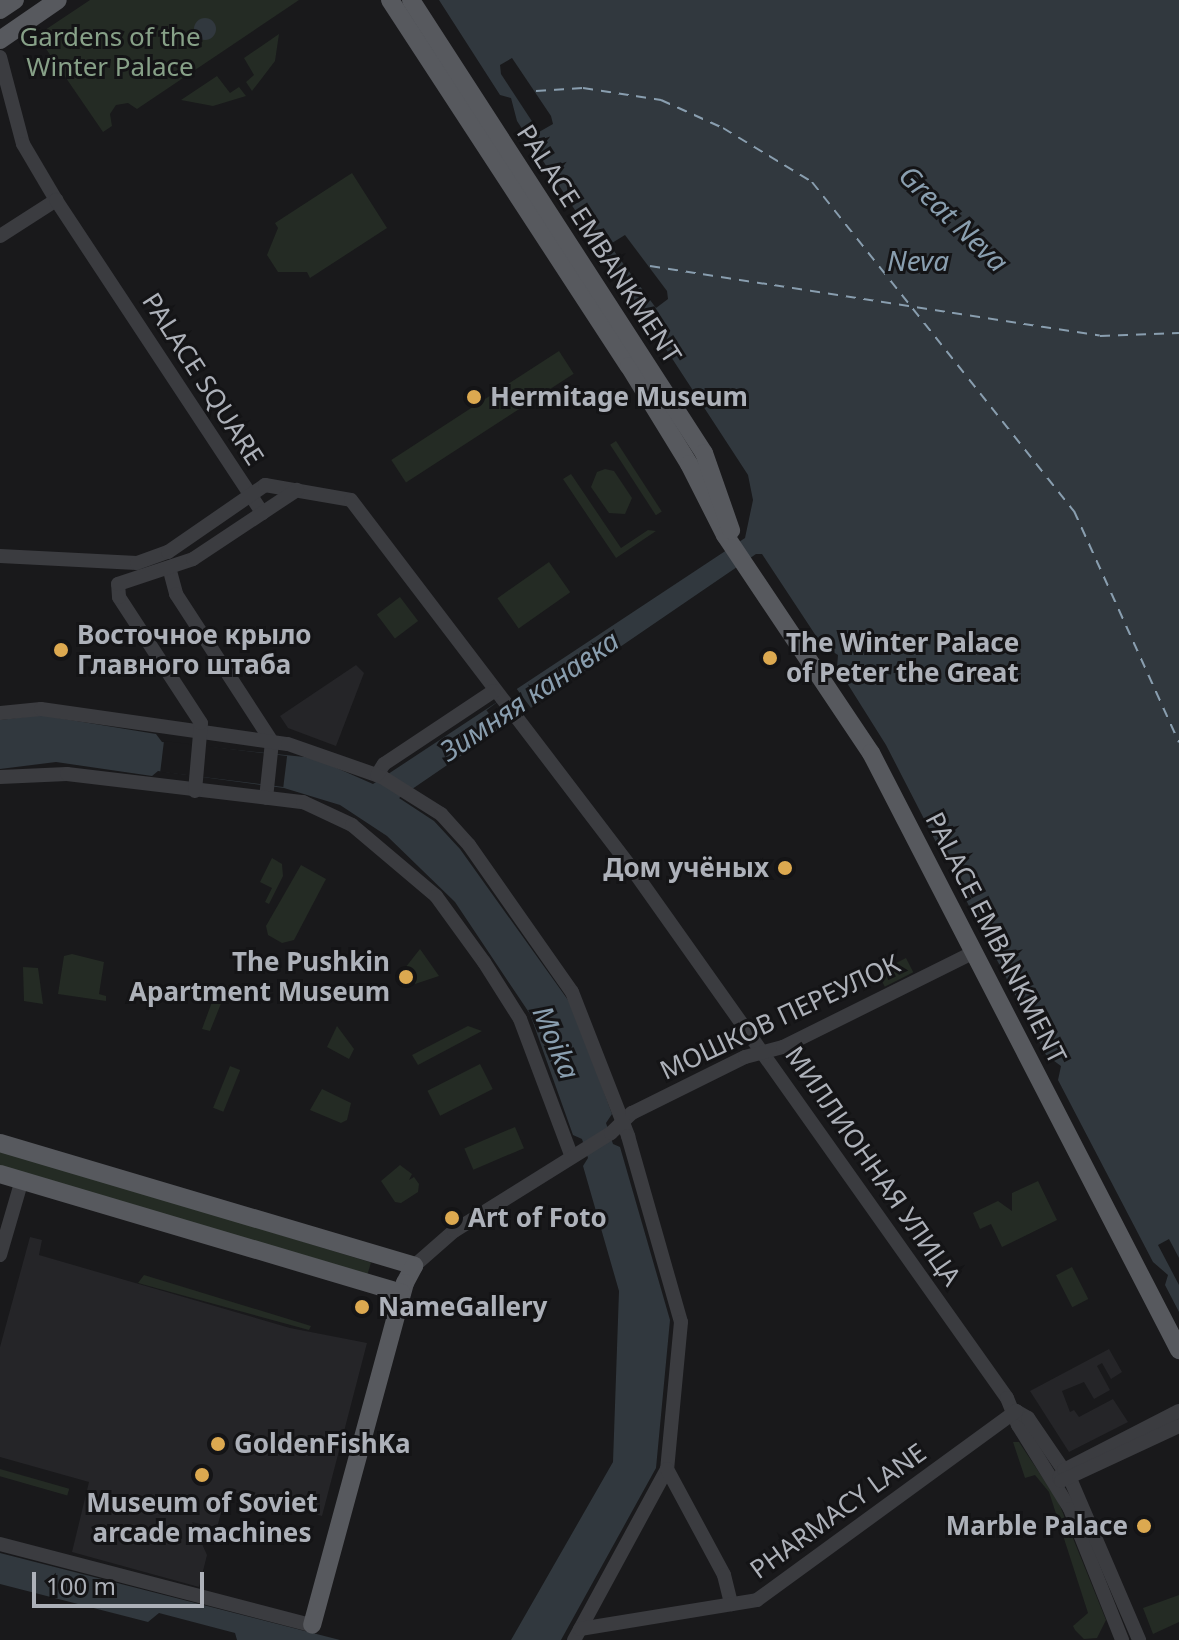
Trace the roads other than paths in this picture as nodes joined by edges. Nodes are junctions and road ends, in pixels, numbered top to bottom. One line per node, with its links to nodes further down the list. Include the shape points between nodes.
1 (15, 0): 5 (main road)
2 (58, 0): 6 (main road)
3 (390, 0): 14 (main road, PALACE EMBANKMENT, via 629,366)
4 (411, 0): 14 (main road, via 704,453 720,488)
5 (0, 10)
6 (0, 40)
7 (0, 57): 8 (street, PALACE SQUARE)
8 (5, 84): 9 (street, PALACE SQUARE, via 23,144)
9 (56, 200): 10 (street); 12 (street, PALACE SQUARE)
10 (0, 236)
11 (297, 490): 12 (street, via 265,485); 13 (street); 17 (street, via 351,500)
12 (250, 495): 13 (street); 15 (street, PALACE SQUARE, via 168,552 137,563)
13 (262, 513): 16 (street)
14 (732, 542): 25 (main road, PALACE EMBANKMENT, via 871,753)
15 (0, 556)
16 (170, 571): 19 (street, via 123,580 117,591 192,704); 20 (street, via 176,594)
17 (497, 695): 21 (street, via 384,764); 26 (street, МИЛЛИОННАЯ УЛИЦА)
18 (0, 713): 19 (street, via 41,709)
19 (201, 739): 20 (street); 23 (street)
20 (272, 748): 21 (street, via 317,752); 24 (street)
21 (379, 776): 27 (street, via 441,814 469,845 572,992)
22 (0, 777): 23 (street, via 56,774)
23 (196, 784): 24 (street)
24 (266, 792): 29 (street, via 344,820 383,848 450,912 520,1019)
25 (974, 952): 26 (street, МОШКОВ ПЕРЕУЛОК); 37 (main road, PALACE EMBANKMENT)
26 (763, 1052): 27 (street, МОШКОВ ПЕРЕУЛОК); 38 (street, МИЛЛИОННАЯ УЛИЦА)
27 (623, 1121): 29 (street, МОШКОВ ПЕРЕУЛОК); 41 (street, via 681,1322)
28 (0, 1143): 32 (main road)
29 (578, 1153): 34 (street, МОШКОВ ПЕРЕУЛОК, via 441,1241)
30 (0, 1174): 31 (main road)
31 (22, 1180): 33 (street); 35 (main road)
32 (376, 1254): 34 (main road); 35 (main road, via 384,1261 385,1276 378,1284)
33 (0, 1255)
34 (414, 1266): 36 (main road)
35 (368, 1283): 36 (main road)
36 (402, 1293): 45 (main road)
37 (1179, 1350)
38 (1016, 1411): 42 (street, МИЛЛИОННАЯ УЛИЦА, via 1018,1425); 44 (street, PHARMACY LANE, via 757,1600)
39 (1179, 1411): 42 (street)
40 (1179, 1426): 42 (street)
41 (667, 1469): 44 (street, via 724,1575); 46 (street)
42 (1064, 1477): 47 (street, МИЛЛИОННАЯ УЛИЦА); 48 (street, МИЛЛИОННАЯ УЛИЦА)
43 (0, 1544): 45 (street)
44 (731, 1604): 46 (street, PHARMACY LANE)
45 (310, 1634)
46 (577, 1635)
47 (1122, 1640)
48 (1139, 1640)

